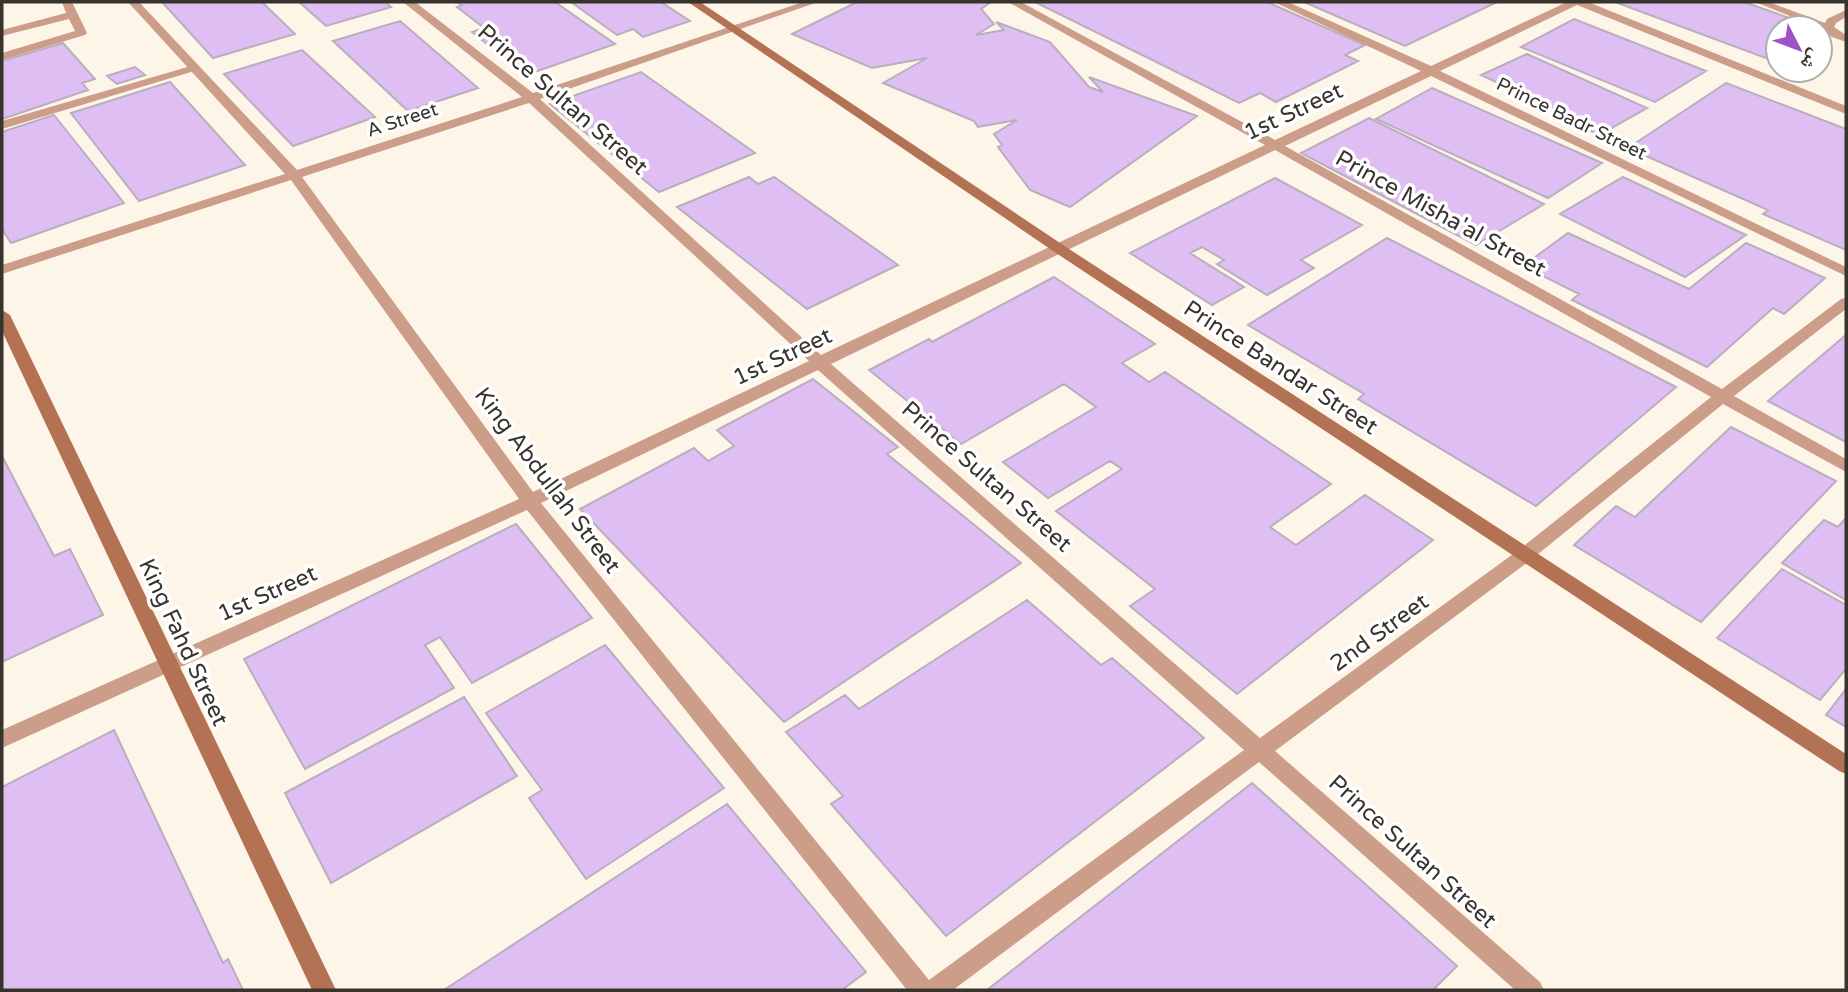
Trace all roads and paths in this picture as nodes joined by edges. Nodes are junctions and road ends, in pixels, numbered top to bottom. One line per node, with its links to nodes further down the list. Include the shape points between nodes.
1 (67, 2): 11 (street)
2 (133, 2): 15 (street, King Abdullah Street)
3 (408, 2): 17 (street, Prince Sultan Street)
4 (693, 2): 12 (street, Prince Bandar Street)
5 (813, 2): 12 (street, A Street)
6 (1013, 2): 20 (street, Prince Misha'al Street)
7 (1279, 2): 16 (street, Prince Badr Street)
8 (1577, 2): 16 (street, 1st Street); 18 (street)
9 (1760, 2): 10 (street)
10 (1791, 14)
11 (73, 15): 13 (street); 14 (street, via 81,33)
12 (733, 29): 17 (street, A Street); 22 (street, Prince Bandar Street)
13 (2, 33)
14 (2, 57)
15 (195, 69): 19 (street); 21 (street, King Abdullah Street)
16 (1432, 71): 20 (street, 1st Street); 24 (street, Prince Badr Street)
17 (531, 99): 21 (street, A Street); 27 (street, Prince Sultan Street)
18 (1846, 110)
19 (2, 125)
20 (1273, 144): 22 (street, 1st Street); 28 (street, Prince Misha'al Street)
21 (293, 174): 23 (street, A Street); 30 (street, King Abdullah Street)
22 (1060, 250): 27 (street, 1st Street); 31 (street, Prince Bandar Street)
23 (2, 270)
24 (1846, 272)
25 (1846, 302): 28 (street, 2nd Street)
26 (2, 315): 32 (street, King Fahd Street)
27 (820, 363): 30 (street, 1st Street); 34 (street, Prince Sultan Street)
28 (1722, 397): 29 (street, Prince Misha'al Street); 31 (street, 2nd Street)
29 (1846, 466)
30 (530, 501): 32 (street, 1st Street); 37 (street, King Abdullah Street)
31 (1526, 554): 34 (street, 2nd Street); 35 (street, Prince Bandar Street)
32 (166, 663): 33 (street, 1st Street); 36 (street, King Fahd Street)
33 (2, 739)
34 (1261, 749): 38 (street, 2nd Street); 39 (street, Prince Sultan Street)
35 (1846, 765)
36 (324, 990)
37 (922, 990)
38 (934, 990)
39 (1532, 990)

